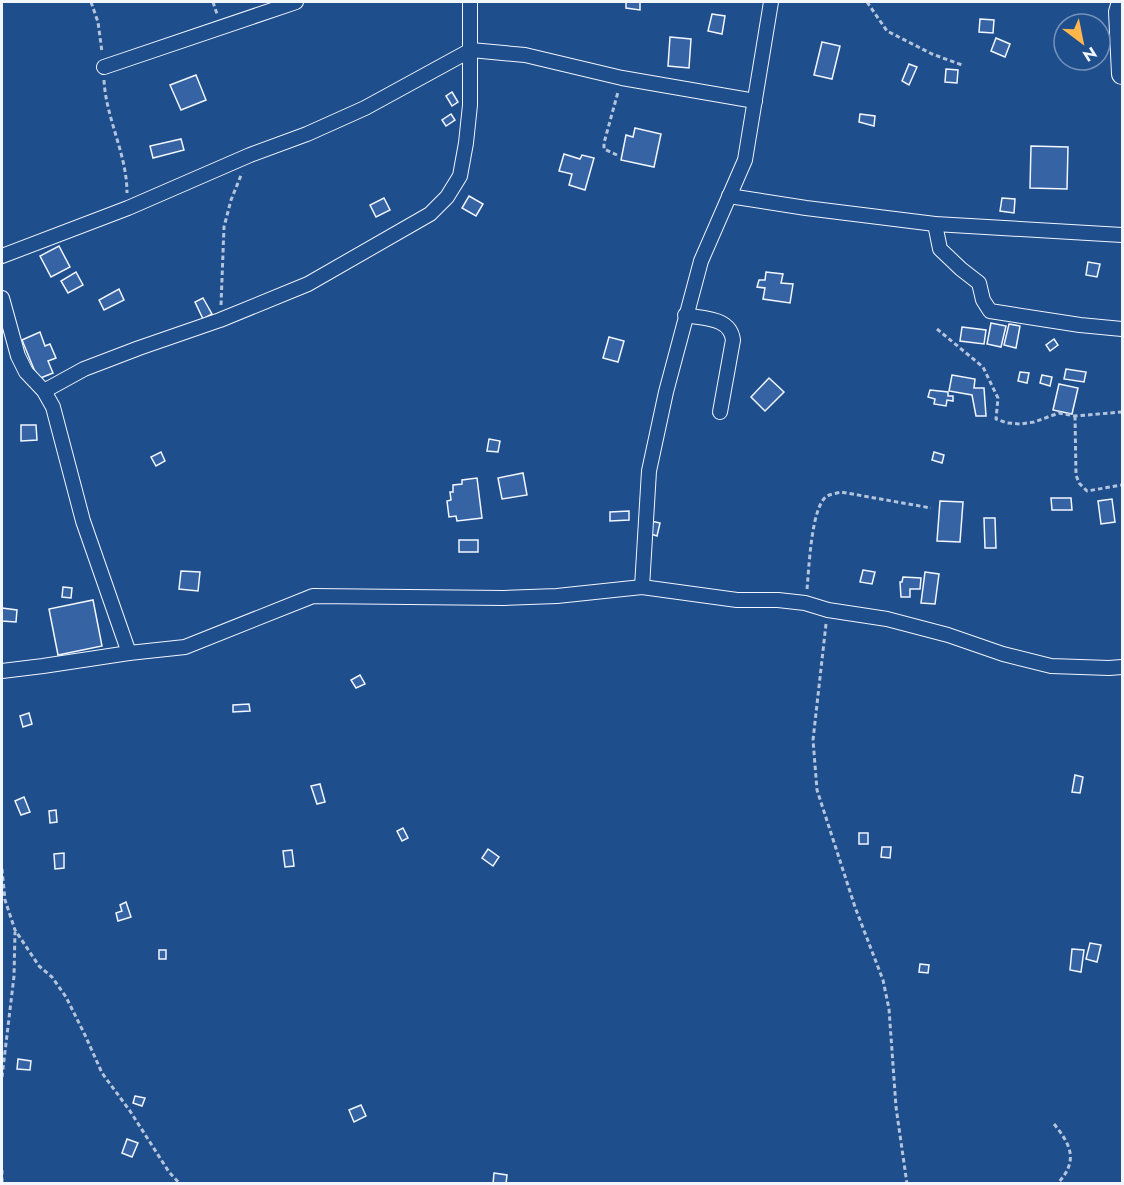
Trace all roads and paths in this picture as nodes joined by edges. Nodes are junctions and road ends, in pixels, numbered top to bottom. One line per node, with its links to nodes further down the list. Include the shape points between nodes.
1 (91, 2): 9 (path)
2 (296, 2): 9 (street)
3 (470, 2): 7 (street)
4 (771, 2): 12 (street)
5 (867, 2): 8 (path, via 887,31)
6 (1122, 2): 10 (street)
7 (471, 50): 11 (street, via 525,55); 13 (street, via 365,108); 22 (street, via 466,143 460,176 447,197 430,214 308,284)
8 (962, 65)
9 (104, 67): 16 (path, via 105,96 123,160)
10 (1122, 74)
11 (622, 78): 12 (street); 14 (path, via 604,142 604,149)
12 (755, 101): 15 (street, via 745,160)
13 (250, 155): 16 (street); 22 (path, via 224,227)
14 (617, 155)
15 (729, 196): 17 (street); 21 (street, via 701,261)
16 (128, 208): 19 (street)
17 (935, 224): 18 (street); 24 (street, via 940,249 979,283 990,311)
18 (1122, 235)
19 (2, 256)
20 (2, 298): 25 (street, via 22,364)
21 (685, 315): 26 (street, via 721,322 732,332); 31 (street, via 650,471)
22 (220, 320): 25 (street, via 84,369)
23 (937, 329): 28 (path, via 983,367 998,398 996,419 1022,424 1059,413)
24 (1122, 329)
25 (44, 391): 34 (street, via 53,407 83,520)
26 (720, 412)
27 (1122, 412): 28 (path)
28 (1075, 416): 29 (path, via 1079,483 1087,491)
29 (1122, 485)
30 (931, 508): 32 (path, via 841,492 828,496 815,520)
31 (642, 587): 32 (street, via 737,600); 34 (street, via 504,598 314,596 185,647)
32 (805, 603): 33 (street)
33 (828, 610): 35 (street, via 887,619 1051,666); 46 (path, via 813,740 817,790 883,980)
34 (129, 652): 36 (street)
35 (1122, 666)
36 (2, 671)
37 (2, 869): 38 (path, via 5,900)
38 (15, 930): 40 (path); 45 (path, via 66,997 102,1073)
39 (2, 1031): 40 (path)
40 (8, 1033): 41 (path)
41 (2, 1077)
42 (1054, 1124): 47 (path, via 1068,1142 1070,1162)
43 (2, 1170): 44 (path)
44 (2, 1184)
45 (180, 1184)
46 (907, 1184)
47 (1057, 1184)

